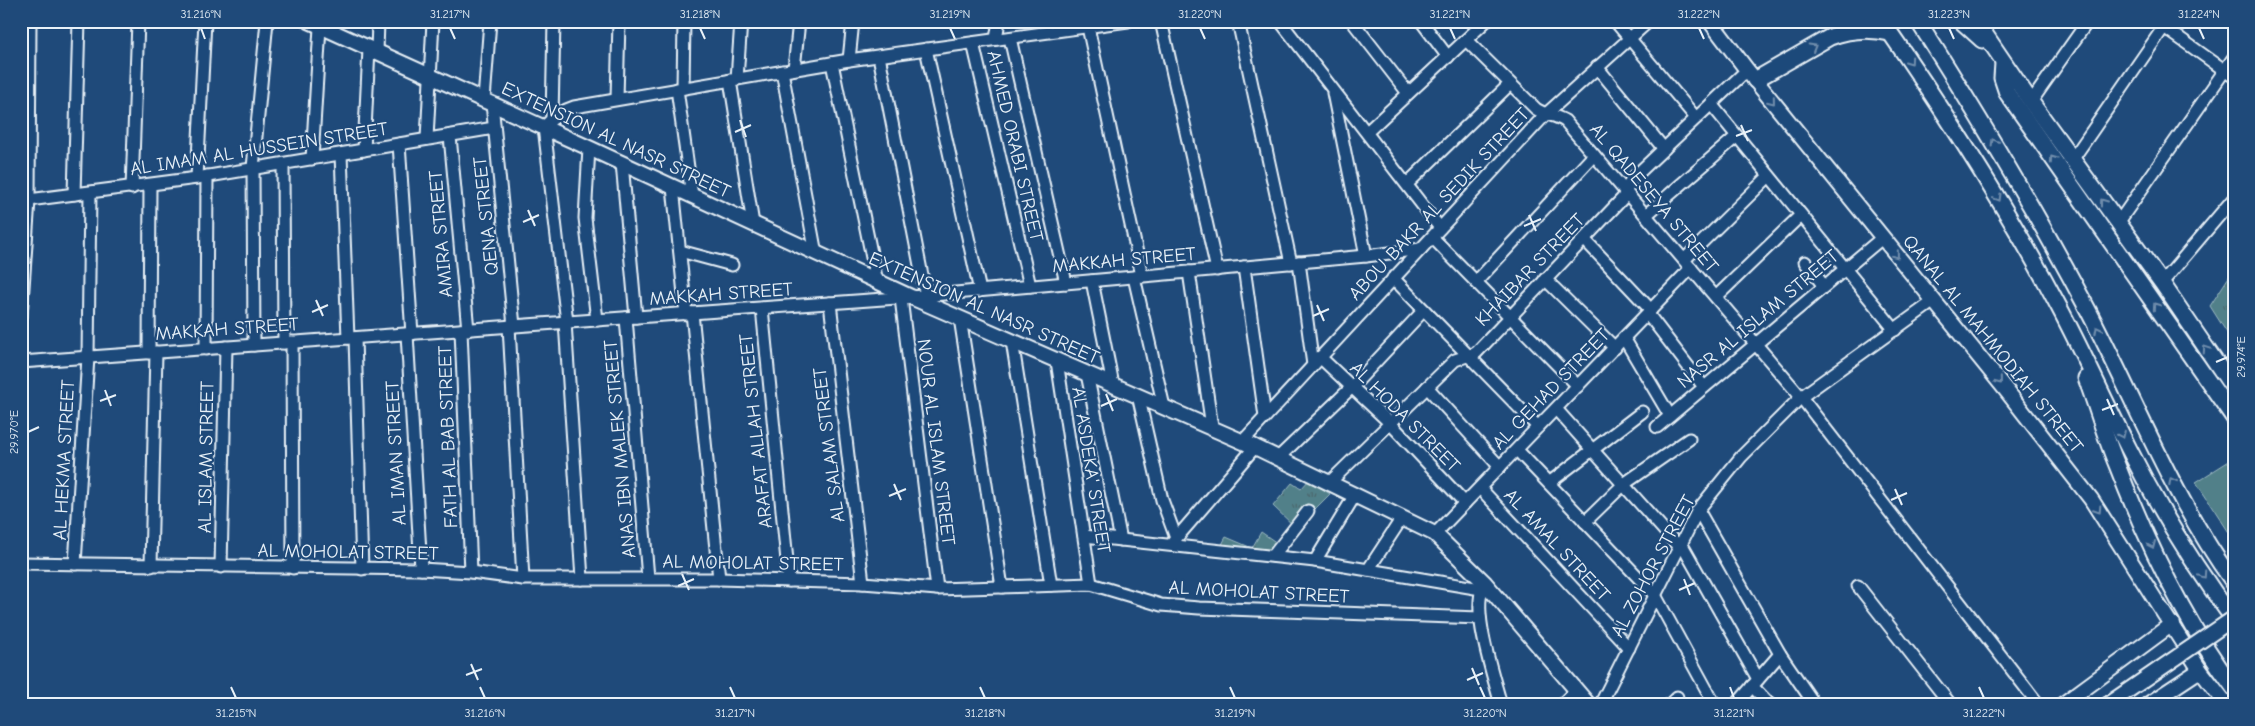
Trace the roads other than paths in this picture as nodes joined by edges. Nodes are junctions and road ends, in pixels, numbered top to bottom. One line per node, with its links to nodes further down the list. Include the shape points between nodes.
1 (30, 21): 91 (street)
2 (79, 21): 88 (street)
3 (138, 21): 85 (street)
4 (205, 21): 81 (street)
5 (267, 21): 79 (street)
6 (378, 21): 40 (street)
7 (433, 21): 50 (street)
8 (490, 21): 58 (street, QENA STREET)
9 (554, 21): 63 (street)
10 (619, 21): 57 (street)
11 (684, 21): 55 (street)
12 (741, 21): 52 (street)
13 (799, 21): 48 (street)
14 (853, 21): 45 (street)
15 (999, 21): 36 (street)
16 (1128, 21): 32 (street)
17 (1161, 21): 110 (street)
18 (1238, 21): 104 (street)
19 (1280, 21): 54 (street)
20 (1352, 21): 56 (street)
21 (1420, 21): 42 (street)
22 (1615, 21): 35 (street)
23 (1650, 21): 35 (street, ABOU BAKR AL SEDIK STREET)
24 (1710, 21): 51 (street, QANAL AL MAHMODIAH STREET)
25 (1918, 21): 214 (main road, one-way to 25, via 2185,506 2120,373 2019,184)
26 (1961, 21): 43 (main road)
27 (1976, 21): 43 (main road)
28 (2088, 21): 59 (street)
29 (1483, 22): 37 (street)
30 (2166, 24): 49 (street); 76 (street)
31 (320, 25): 40 (street, EXTENSION AL NASR STREET); 75 (street)
32 (1088, 27): 34 (street); 112 (street)
33 (1886, 27): 51 (main road, one-way to 33, via 1836,35); 128 (main road, one-way to 128, via 1983,173)
34 (1010, 38): 36 (street); 118 (street)
35 (1628, 39): 47 (street, ABOU BAKR AL SEDIK STREET); 62 (street)
36 (996, 40): 38 (street)
37 (1466, 40): 42 (street); 53 (street, AL QADESEYA STREET)
38 (973, 43): 39 (street); 120 (street, AHMED ORABI STREET)
39 (926, 49): 41 (street); 122 (street)
40 (373, 50): 50 (street, EXTENSION AL NASR STREET); 72 (street)
41 (879, 56): 45 (street); 123 (street)
42 (1448, 57): 56 (street)
43 (1999, 57): 59 (main road); 172 (main road, one-way to 43, via 2007,93)
44 (2234, 57): 49 (street)
45 (848, 60): 46 (street)
46 (832, 63): 48 (street); 116 (street)
47 (1597, 67): 61 (street, ABOU BAKR AL SEDIK STREET); 71 (street)
48 (788, 70): 52 (street); 102 (street)
49 (2229, 73): 94 (street)
50 (429, 75): 58 (street, EXTENSION AL NASR STREET); 68 (street)
51 (1751, 75): 60 (street, KHAIBAR STREET); 98 (street, QANAL AL MAHMODIAH STREET, one-way to 98)
52 (734, 80): 55 (street); 95 (street)
53 (1510, 84): 61 (street, AL QADESEYA STREET); 82 (street)
54 (1333, 88): 65 (street); 103 (street)
55 (680, 89): 57 (street); 89 (street)
56 (1408, 93): 65 (street)
57 (617, 99): 63 (street, via 562,110)
58 (488, 102): 63 (street, EXTENSION AL NASR STREET); 64 (street, QENA STREET)
59 (2031, 102): 76 (main road)
60 (1711, 104): 62 (street, KHAIBAR STREET); 67 (street)
61 (1545, 115): 74 (street, AL QADESEYA STREET, via 1566,121); 96 (street, ABOU BAKR AL SEDIK STREET)
62 (1696, 118): 71 (street, KHAIBAR STREET)
63 (548, 122): 70 (street, EXTENSION AL NASR STREET); 138 (street)
64 (494, 128): 66 (street, AL IMAM AL HUSSEIN STREET); 139 (street, QENA STREET)
65 (1367, 132): 82 (street)
66 (450, 136): 68 (street, AL IMAM AL HUSSEIN STREET); 140 (street, AMIRA STREET)
67 (1737, 136): 80 (street); 92 (street)
68 (427, 139): 69 (street, AL IMAM AL HUSSEIN STREET)
69 (399, 144): 72 (street, AL IMAM AL HUSSEIN STREET); 142 (street, AL IMAN STREET)
70 (589, 148): 77 (street, EXTENSION AL NASR STREET); 137 (street, via 585,218)
71 (1664, 149): 86 (street, KHAIBAR STREET, via 1631,180)
72 (364, 150): 73 (street, AL IMAM AL HUSSEIN STREET)
73 (341, 154): 75 (street, AL IMAM AL HUSSEIN STREET); 143 (street)
74 (1594, 155): 86 (street, AL QADESEYA STREET); 117 (street)
75 (312, 159): 78 (street, AL IMAM AL HUSSEIN STREET)
76 (2072, 160): 94 (main road, one-way to 76)
77 (622, 163): 84 (street, EXTENSION AL NASR STREET); 135 (street, ANAS IBN MALEK STREET)
78 (283, 164): 79 (street, AL IMAM AL HUSSEIN STREET); 146 (street)
79 (253, 168): 81 (street, AL IMAM AL HUSSEIN STREET); 148 (street)
80 (1769, 176): 93 (street); 106 (street, AL GEHAD STREET)
81 (202, 177): 83 (street, AL IMAM AL HUSSEIN STREET); 151 (street)
82 (1407, 184): 96 (street)
83 (150, 185): 85 (street, AL IMAM AL HUSSEIN STREET); 152 (street)
84 (674, 187): 89 (street, EXTENSION AL NASR STREET); 101 (street)
85 (132, 188): 87 (street, AL IMAM AL HUSSEIN STREET)
86 (1626, 192): 92 (street, AL QADESEYA STREET); 99 (street, KHAIBAR STREET)
87 (90, 193): 88 (street, AL IMAM AL HUSSEIN STREET); 154 (street, AL HEKMA STREET)
88 (74, 194): 91 (street, AL IMAM AL HUSSEIN STREET)
89 (692, 196): 95 (street, EXTENSION AL NASR STREET)
90 (2234, 198): 119 (street)
91 (29, 200): 134 (street)
92 (1646, 215): 106 (street, AL QADESEYA STREET)
93 (1801, 215): 109 (street); 124 (street)
94 (2118, 223): 119 (main road)
95 (753, 224): 102 (street, EXTENSION AL NASR STREET)
96 (1440, 228): 97 (street, ABOU BAKR AL SEDIK STREET)
97 (1432, 237): 100 (street, ABOU BAKR AL SEDIK STREET); 117 (street)
98 (1882, 238): 109 (street, NASR AL ISLAM STREET); 126 (street, QANAL AL MAHMODIAH STREET, one-way to 126)
99 (1584, 239): 114 (street, KHAIBAR STREET); 131 (street)
100 (1421, 248): 103 (street, MAKKAH STREET); 113 (street, ABOU BAKR AL SEDIK STREET)
101 (680, 251): 107 (street); 132 (street)
102 (816, 254): 116 (street, EXTENSION AL NASR STREET)
103 (1366, 256): 104 (street, MAKKAH STREET)
104 (1295, 262): 108 (street, MAKKAH STREET); 156 (street)
105 (1805, 262): 121 (street)
106 (1687, 264): 124 (street, AL QADESEYA STREET); 131 (street, AL GEHAD STREET)
107 (732, 265)
108 (1244, 267): 110 (street, MAKKAH STREET); 171 (street)
109 (1845, 269): 121 (street, NASR AL ISLAM STREET); 141 (street)
110 (1217, 270): 111 (street, MAKKAH STREET)
111 (1188, 272): 112 (street, MAKKAH STREET); 174 (street)
112 (1138, 277): 115 (street, MAKKAH STREET); 167 (street)
113 (1393, 278): 130 (street); 156 (street, ABOU BAKR AL SEDIK STREET)
114 (1545, 279): 133 (street, KHAIBAR STREET); 150 (street)
115 (1092, 281): 118 (street, MAKKAH STREET); 159 (street)
116 (876, 282): 125 (street, EXTENSION AL NASR STREET)
117 (1476, 282): 133 (street)
118 (1066, 283): 120 (street, MAKKAH STREET)
119 (2162, 283): 164 (main road, one-way to 119)
120 (1030, 286): 122 (street, MAKKAH STREET)
121 (1824, 286): 147 (street, NASR AL ISLAM STREET)
122 (980, 291): 123 (street, MAKKAH STREET)
123 (926, 296): 125 (street, MAKKAH STREET)
124 (1716, 297): 147 (street, AL QADESEYA STREET)
125 (906, 298): 127 (street, MAKKAH STREET); 136 (street, EXTENSION AL NASR STREET); 221 (street, NOUR AL ISLAM STREET)
126 (1934, 301): 141 (street, AL ZOHOR STREET); 225 (street, QANAL AL MAHMODIAH STREET, one-way to 225, via 2091,499)
127 (830, 303): 129 (street, MAKKAH STREET); 215 (street, AL SALAM STREET)
128 (2058, 304): 224 (main road, one-way to 224, via 2148,486 2195,564); 230 (main road, one-way to 230, via 2117,466 2164,573 2202,641)
129 (762, 308): 132 (street, MAKKAH STREET); 213 (street, ARAFAT ALLAH STREET)
130 (1424, 310): 153 (street); 161 (street)
131 (1649, 312): 144 (street, AL GEHAD STREET); 163 (street)
132 (689, 313): 135 (street, MAKKAH STREET); 212 (street)
133 (1510, 316): 153 (street, KHAIBAR STREET); 160 (street)
134 (21, 317)
135 (631, 318): 137 (street, MAKKAH STREET); 209 (street, ANAS IBN MALEK STREET)
136 (960, 318): 145 (street, EXTENSION AL NASR STREET); 220 (street)
137 (597, 320): 138 (street, MAKKAH STREET)
138 (566, 322): 139 (street, MAKKAH STREET); 211 (street)
139 (512, 326): 140 (street, MAKKAH STREET); 210 (street, QENA STREET)
140 (464, 330): 142 (street, MAKKAH STREET); 208 (street, FATH AL BAB STREET)
141 (1894, 330): 166 (street, AL ZOHOR STREET)
142 (410, 334): 143 (street, MAKKAH STREET); 206 (street, AL IMAN STREET)
143 (351, 338): 146 (street, MAKKAH STREET); 205 (street)
144 (1624, 338): 150 (street, AL GEHAD STREET); 170 (street)
145 (1012, 341): 155 (street, EXTENSION AL NASR STREET); 217 (street)
146 (288, 342): 148 (street, MAKKAH STREET); 204 (street)
147 (1756, 344): 163 (street, NASR AL ISLAM STREET); 166 (street, AL QADESEYA STREET)
148 (254, 345): 149 (street, MAKKAH STREET)
149 (226, 347): 151 (street, MAKKAH STREET); 203 (street, AL ISLAM STREET)
150 (1615, 348): 160 (street, AL GEHAD STREET)
151 (206, 349): 152 (street, MAKKAH STREET)
152 (152, 352): 154 (street, MAKKAH STREET); 202 (street)
153 (1469, 356): 162 (street, KHAIBAR STREET, via 1455,360); 175 (street)
154 (88, 357): 157 (street, MAKKAH STREET); 201 (street, AL HEKMA STREET)
155 (1057, 360): 158 (street, EXTENSION AL NASR STREET); 194 (street, AL ASDEKA' STREET)
156 (1317, 361): 161 (street, AL HODA STREET); 171 (street, ABOU BAKR AL SEDIK STREET)
157 (21, 362)
158 (1088, 374): 159 (street, EXTENSION AL NASR STREET); 195 (street)
159 (1112, 384): 165 (street, EXTENSION AL NASR STREET)
160 (1578, 386): 168 (street, AL GEHAD STREET)
161 (1352, 387): 173 (street, AL HODA STREET); 181 (street)
162 (1427, 387): 173 (street, KHAIBAR STREET); 182 (street)
163 (1704, 387): 170 (street, NASR AL ISLAM STREET)
164 (2234, 389)
165 (1138, 396): 167 (street, EXTENSION AL NASR STREET); 196 (street)
166 (1801, 397): 189 (street, AL ZOHOR STREET, via 1741,457); 241 (street, AL QADESEYA STREET)
167 (1164, 406): 174 (street, EXTENSION AL NASR STREET)
168 (1556, 408): 175 (street, AL GEHAD STREET); 180 (street)
169 (1642, 412): 180 (street)
170 (1670, 416): 176 (street, NASR AL ISLAM STREET)
171 (1265, 417): 178 (street, ABOU BAKR AL SEDIK STREET)
172 (2234, 418)
173 (1390, 423): 183 (street, KHAIBAR STREET); 188 (street, AL HODA STREET)
174 (1212, 427): 178 (street, EXTENSION AL NASR STREET)
175 (1538, 427): 179 (street, AL GEHAD STREET)
176 (1657, 427)
177 (1689, 439): 185 (street)
178 (1249, 444): 181 (street, EXTENSION AL NASR STREET); 196 (street, ABOU BAKR AL SEDIK STREET)
179 (1517, 450): 182 (street, AL GEHAD STREET); 184 (street)
180 (1593, 450): 184 (street); 185 (street)
181 (1278, 458): 183 (street, EXTENSION AL NASR STREET)
182 (1500, 467): 186 (street, AL GEHAD STREET)
183 (1329, 483): 187 (street, EXTENSION AL NASR STREET)
184 (1549, 483): 192 (street)
185 (1624, 484): 192 (street); 197 (street)
186 (1480, 488): 188 (street, AL GEHAD STREET); 226 (street, AL AMAL STREET)
187 (1354, 495): 191 (street, EXTENSION AL NASR STREET); 199 (street)
188 (1465, 503): 193 (street, AL GEHAD STREET)
189 (1698, 510): 197 (street, AL ZOHOR STREET); 227 (street)
190 (1308, 511): 198 (street)
191 (1402, 518): 193 (street, EXTENSION AL NASR STREET); 207 (street)
192 (1585, 522): 222 (street)
193 (1435, 534): 218 (street, EXTENSION AL NASR STREET)
194 (1084, 536): 195 (street); 216 (street, AL ASDEKA' STREET)
195 (1121, 540): 196 (street)
196 (1173, 542): 198 (street)
197 (1680, 545): 222 (street, AL ZOHOR STREET); 229 (street)
198 (1274, 556): 199 (street)
199 (1315, 561): 207 (street)
200 (21, 563): 201 (street, AL MOHOLAT STREET)
201 (75, 564): 202 (street, AL MOHOLAT STREET)
202 (151, 566): 203 (street, AL MOHOLAT STREET)
203 (221, 567): 204 (street, AL MOHOLAT STREET)
204 (293, 568): 205 (street, AL MOHOLAT STREET)
205 (362, 569): 206 (street, AL MOHOLAT STREET)
206 (420, 569): 208 (street, AL MOHOLAT STREET)
207 (1368, 570): 218 (street)
208 (471, 572): 210 (street, AL MOHOLAT STREET)
209 (648, 578): 211 (street, AL MOHOLAT STREET); 212 (street, AL MOHOLAT STREET)
210 (523, 579): 211 (street, AL MOHOLAT STREET)
211 (582, 579)
212 (719, 579): 213 (street, AL MOHOLAT STREET)
213 (789, 581): 215 (street, AL MOHOLAT STREET)
214 (2234, 583)
215 (864, 584): 221 (street, AL MOHOLAT STREET)
216 (1092, 584): 217 (street, AL MOHOLAT STREET); 223 (street, AL MOHOLAT STREET, via 1170,606)
217 (1051, 585): 220 (street, AL MOHOLAT STREET)
218 (1483, 586): 223 (street); 231 (street, EXTENSION AL NASR STREET)
219 (1858, 586): 240 (street)
220 (1002, 587): 221 (street, AL MOHOLAT STREET)
221 (937, 589)
222 (1656, 595): 226 (street, AL ZOHOR STREET); 236 (street)
223 (1480, 618): 232 (street)
224 (2234, 619): 243 (street, bridge)
225 (2172, 624): 228 (street, QANAL AL MAHMODIAH STREET); 242 (street)
226 (1629, 648): 235 (street, AL ZOHOR STREET)
227 (1780, 654): 229 (street); 239 (street)
228 (2200, 670): 244 (street); 245 (street, QANAL AL MAHMODIAH STREET)
229 (1755, 683): 237 (street); 238 (street)
230 (2234, 688)
231 (1576, 690): 233 (street); 234 (street, EXTENSION AL NASR STREET)
232 (1501, 705)
233 (1562, 705)
234 (1588, 705)
235 (1600, 705)
236 (1715, 705)
237 (1736, 705)
238 (1770, 705)
239 (1815, 705)
240 (1951, 705)
241 (2039, 705)
242 (2062, 705)
243 (2108, 705)
244 (2147, 705)
245 (2227, 705)

